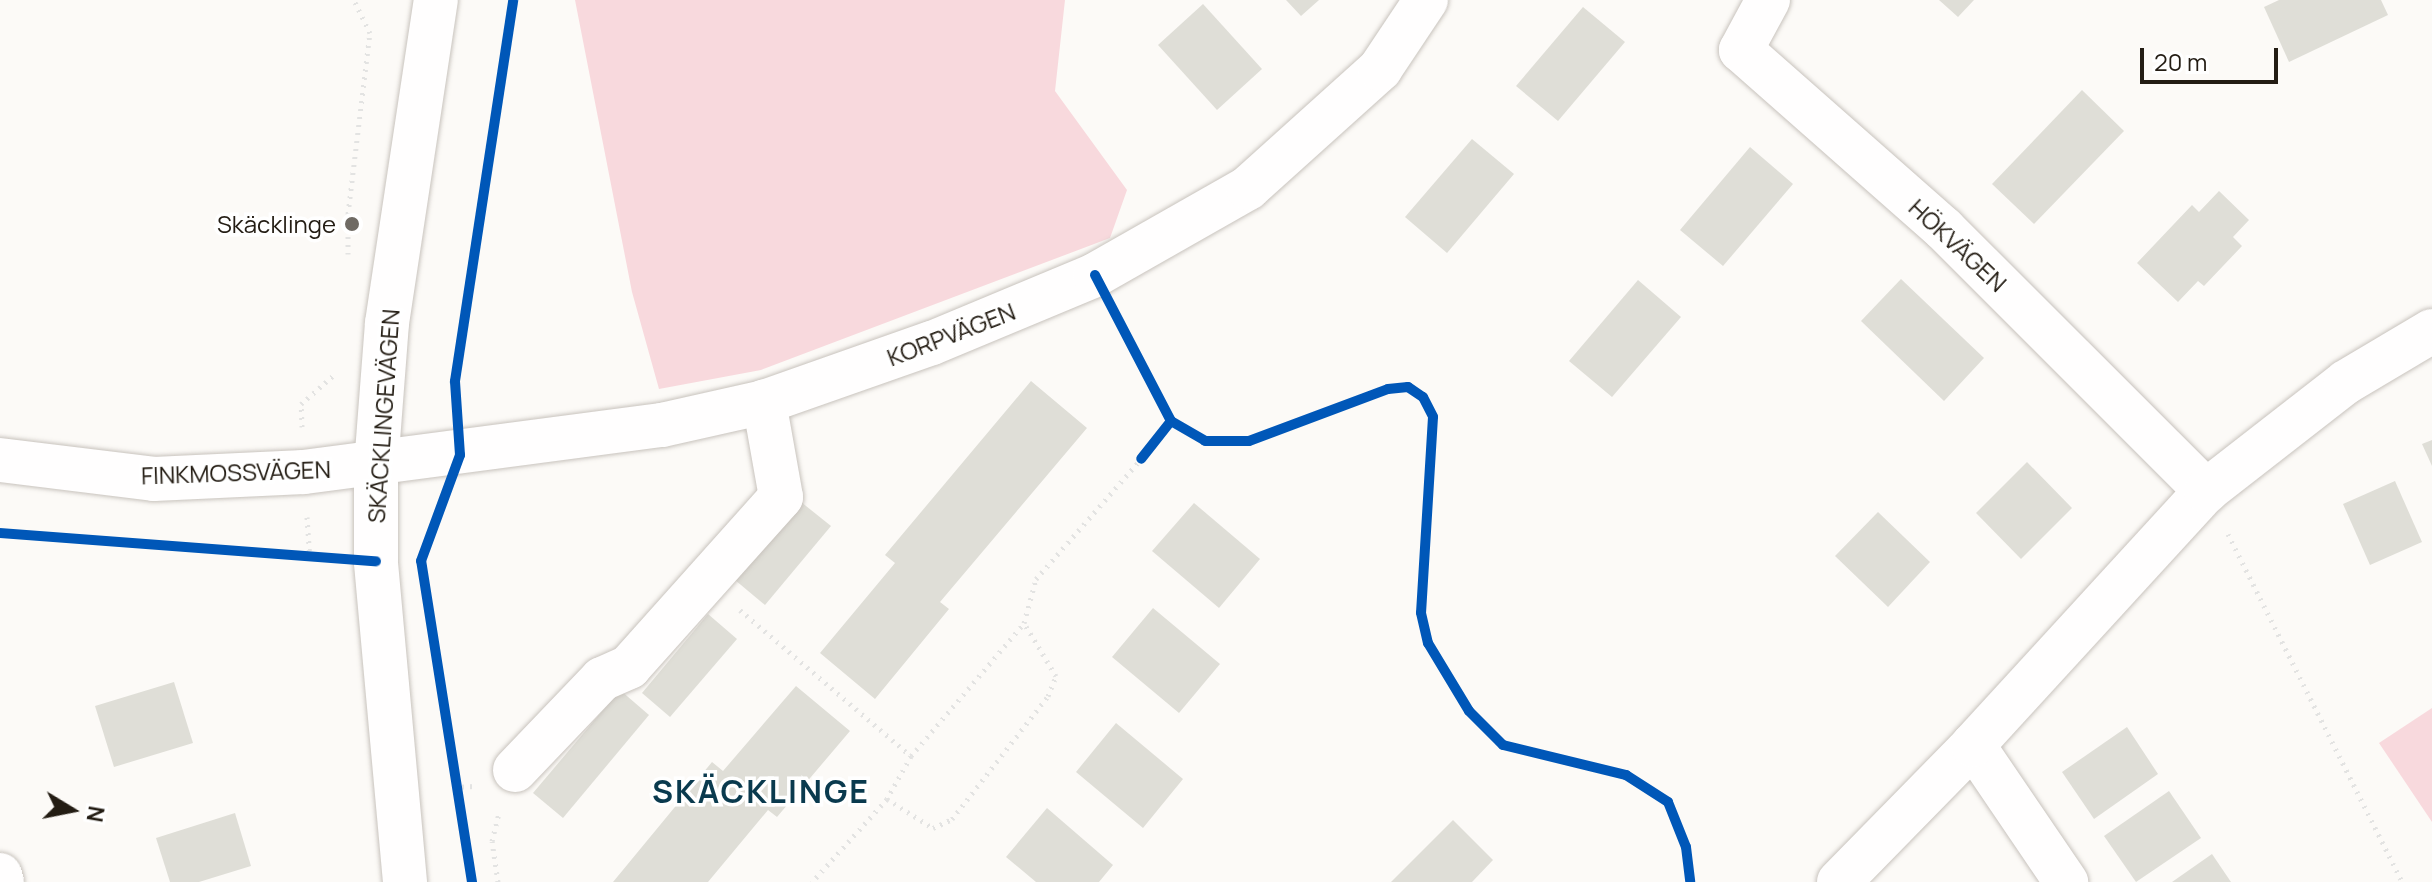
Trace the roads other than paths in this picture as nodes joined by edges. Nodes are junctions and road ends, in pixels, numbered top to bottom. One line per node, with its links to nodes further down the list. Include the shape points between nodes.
1 (436, 0): 7 (street, SKÄCKLINGEVÄGEN, via 387,323)
2 (1426, 0): 5 (street, KORPVÄGEN, via 1380,69 1248,188 1095,275 932,343)
3 (1768, 0): 8 (street, HÖKVÄGEN, via 1741,50 1944,229)
4 (2432, 331): 8 (street, via 2346,382)
5 (764, 402): 7 (street, KORPVÄGEN, via 662,425); 10 (street, via 781,497 629,667 602,679)
6 (0, 460): 7 (street, FINKMOSSVÄGEN, via 154,479)
7 (376, 466): 13 (street, SKÄCKLINGEVÄGEN, via 376,561)
8 (2206, 491): 9 (street)
9 (1973, 745): 14 (street); 15 (street)
10 (515, 770)
11 (0, 875): 12 (street)
12 (2, 882)
13 (405, 882)
14 (1839, 882)
15 (2066, 882)

